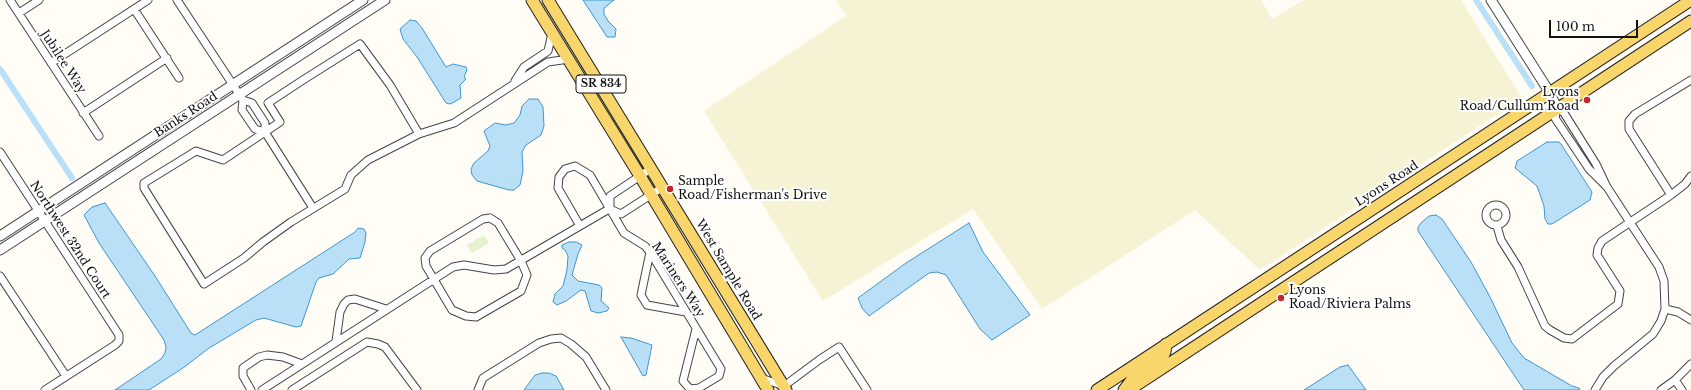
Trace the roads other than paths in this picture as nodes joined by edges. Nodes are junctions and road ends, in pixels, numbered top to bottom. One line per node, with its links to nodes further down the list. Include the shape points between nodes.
1 (10, 0): 12 (street, Jubilee Way)
2 (39, 0): 12 (street)
3 (148, 0): 11 (street)
4 (178, 0): 20 (street)
5 (363, 0): 20 (street, Banks Road)
6 (385, 0): 23 (street, Banks Road)
7 (532, 0): 14 (main road, SR 834)
8 (548, 0): 30 (main road, West Sample Road / SR 834)
9 (1491, 0): 22 (street)
10 (1691, 0): 22 (main road, Lyons Road)
11 (134, 9): 15 (street); 17 (street)
12 (19, 13): 17 (street, Jubilee Way)
13 (1691, 21): 24 (main road)
14 (552, 33): 16 (main road, SR 834); 21 (street, via 548,51 524,67)
15 (167, 58): 18 (street); 25 (street)
16 (568, 59): 21 (street, via 548,62); 31 (main road, SR 834)
17 (51, 63): 25 (street, Jubilee Way)
18 (179, 78)
19 (1691, 80): 36 (street, via 1635,114 1629,121 1629,129)
20 (233, 84): 23 (street); 40 (street, Banks Road)
21 (512, 85): 27 (street, via 454,123)
22 (1550, 93): 24 (street); 34 (main road, Lyons Road)
23 (242, 97): 26 (street, via 252,103 264,123); 26 (street, via 242,110 255,130); 41 (street, Banks Road)
24 (1557, 108): 37 (main road); 42 (street, via 1555,118 1589,169 1607,187)
25 (83, 113): 28 (street, Jubilee Way)
26 (265, 132): 27 (street, via 280,122 268,103 360,44 390,85); 38 (street); 38 (street, via 223,160 196,151 144,183 144,188 204,284)
27 (419, 134): 38 (street, via 368,160 351,175 345,189)
28 (98, 136)
29 (0, 152): 40 (street, Northwest 32nd Court)
30 (652, 168): 31 (street); 33 (main road, West Sample Road / SR 834)
31 (640, 176): 35 (main road, SR 834); 39 (street, via 610,196)
32 (1691, 176): 36 (street)
33 (663, 187): 35 (street); 63 (main road, West Sample Road / SR 834)
34 (1401, 190): 37 (main road); 57 (main road, Lyons Road)
35 (651, 195): 39 (street, via 622,214); 61 (main road, SR 834)
36 (1671, 195): 42 (street)
37 (1411, 204): 75 (main road)
38 (313, 208)
39 (610, 209): 43 (street); 43 (street, Mariners Way, via 590,175 575,166 565,169 559,176 558,188); 47 (street, Mariners Way, via 624,233)
40 (38, 211): 41 (street, Northwest 32nd Court); 45 (street, Banks Road)
41 (45, 221): 46 (street, Banks Road); 60 (street, Northwest 32nd Court, via 119,335 119,341 115,346)
42 (1630, 223): 44 (street, via 1602,241 1598,248 1597,256 1620,291 1618,304 1572,339 1564,338 1545,326 1518,268 1501,240); 52 (street, via 1659,267 1664,281)
43 (580, 226): 48 (street)
44 (1497, 226)
45 (0, 236)
46 (0, 250)
47 (650, 252): 53 (street, Mariners Way); 53 (street, via 640,295 647,304)
48 (521, 261): 50 (street, via 506,269 494,270 464,265 453,267); 50 (street, via 527,275 521,291 476,317 452,310); 50 (street, via 498,223 490,218 430,251 425,258)
49 (0, 276): 60 (street)
50 (433, 279): 51 (street)
51 (386, 309): 56 (street); 56 (street, via 355,299 348,300 340,312)
52 (1665, 309): 54 (street, via 1678,312); 76 (street, via 1653,334 1614,366)
53 (686, 312): 55 (street, Mariners Way)
54 (1691, 320)
55 (696, 329): 55 (street, Mariners Way, via 683,381 690,389 699,388 719,376 720,369)
56 (336, 341): 58 (street)
57 (1166, 344): 73 (main road, Lyons Road); 74 (main road, via 1163,356 1137,373)
58 (302, 364): 65 (street, via 283,357 259,357 244,368 243,376); 66 (street)
59 (1691, 364): 62 (street)
60 (66, 376): 64 (street)
61 (760, 378): 63 (street); 71 (main road, SR 834)
62 (1675, 380): 77 (street); 78 (street)
63 (785, 388): 72 (street, via 839,347)
64 (45, 390)
65 (251, 390)
66 (262, 390)
67 (292, 390): 68 (street, via 367,342 385,347)
68 (416, 390)
69 (478, 390): 70 (street, via 483,378 539,343 561,338 586,357)
70 (606, 390)
71 (768, 390)
72 (867, 390)
73 (1097, 390)
74 (1124, 390)
75 (1128, 390)
76 (1595, 390)
77 (1661, 390)
78 (1682, 390)

